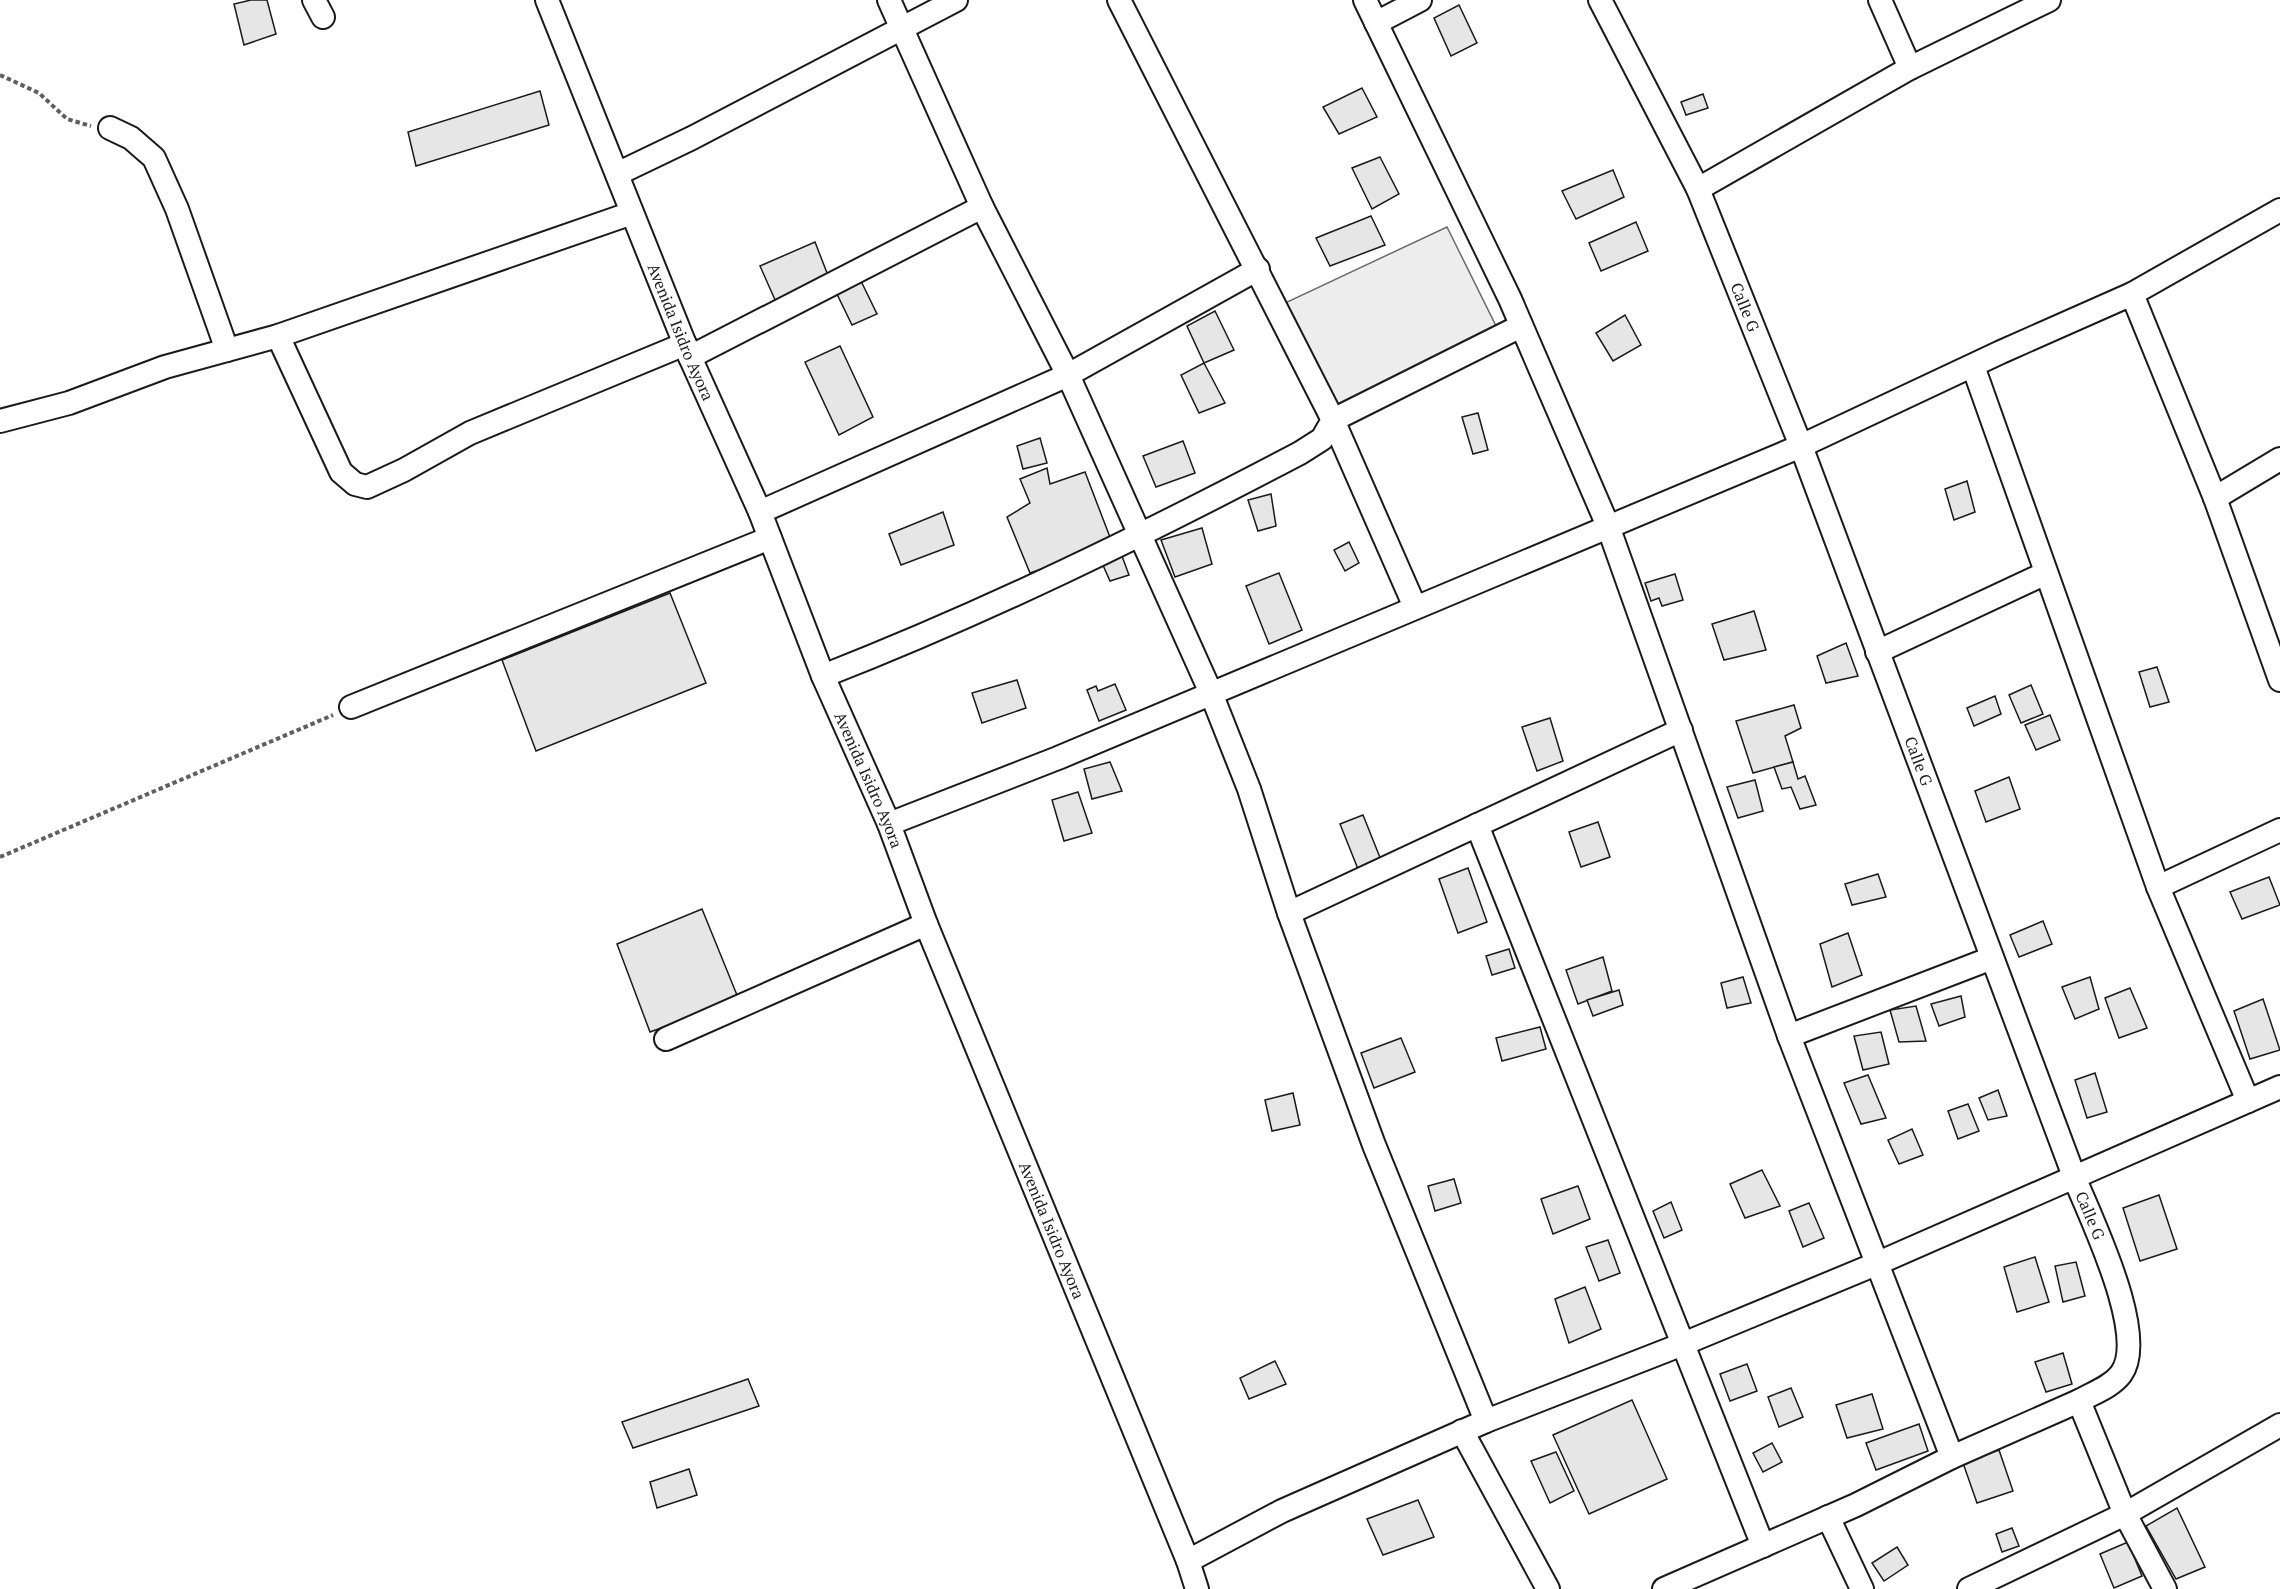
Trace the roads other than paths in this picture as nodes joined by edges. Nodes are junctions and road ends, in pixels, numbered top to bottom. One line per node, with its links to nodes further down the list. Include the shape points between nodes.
1 (547, 0): 14 (street, Avenida Isidro Ayora)
2 (889, 0): 11 (street)
3 (956, 0): 11 (street)
4 (1119, 0): 19 (street)
5 (1365, 0): 10 (street)
6 (1420, 0): 10 (street)
7 (1880, 0): 12 (street)
8 (2049, 0): 12 (street)
9 (1604, 1): 15 (street, Calle G)
10 (1376, 23): 21 (street)
11 (902, 27): 14 (street); 16 (street)
12 (1910, 68): 15 (street)
13 (110, 128): 23 (street, via 131,138 154,158 177,209)
14 (616, 174): 18 (street, Avenida Isidro Ayora)
15 (1698, 189): 29 (street, Calle G)
16 (982, 207): 24 (street); 26 (street)
17 (2280, 210): 20 (street)
18 (632, 213): 22 (street); 24 (street, Avenida Isidro Ayora)
19 (1258, 269): 26 (street); 27 (street)
20 (2132, 294): 25 (street); 31 (street)
21 (1521, 326): 27 (street); 33 (street)
22 (278, 336): 23 (street); 24 (street, via 341,472 355,484 367,487 470,433)
23 (227, 350): 28 (street, via 165,367 69,403)
24 (688, 351): 32 (street, Avenida Isidro Ayora)
25 (1973, 366): 29 (street); 36 (street)
26 (1068, 375): 32 (street); 34 (street)
27 (1333, 420): 34 (street, via 1322,439 1300,453); 37 (street)
28 (0, 421)
29 (1801, 446): 33 (street); 38 (street, Calle G)
30 (2280, 459): 31 (street)
31 (2215, 498): 40 (street)
32 (760, 512): 35 (street, Avenida Isidro Ayora)
33 (1608, 526): 37 (street); 43 (street)
34 (1139, 537): 39 (street, via 927,635); 41 (street)
35 (770, 538): 39 (street, Avenida Isidro Ayora); 42 (street)
36 (2046, 573): 38 (street); 47 (street)
37 (1415, 606): 41 (street)
38 (1877, 652): 50 (street, Calle G)
39 (823, 676): 44 (street, Avenida Isidro Ayora)
40 (2280, 680)
41 (1211, 693): 44 (street); 48 (street)
42 (351, 707)
43 (1681, 730): 45 (street); 51 (street)
44 (889, 824): 49 (street, Avenida Isidro Ayora)
45 (1478, 825): 48 (street); 57 (street)
46 (2280, 830): 47 (street)
47 (2158, 887): 54 (street)
48 (1289, 912): 59 (street, via 1374,1145)
49 (926, 924): 52 (street); 66 (street, Avenida Isidro Ayora)
50 (1992, 958): 51 (street); 55 (street, Calle G)
51 (1789, 1036): 56 (street)
52 (666, 1039)
53 (2280, 1087): 54 (street)
54 (2248, 1101): 55 (street)
55 (2075, 1179): 56 (street); 58 (street, Calle G, via 2116,1282 2130,1343 2122,1372 2112,1383)
56 (1876, 1264): 57 (street); 62 (street)
57 (1683, 1344): 59 (street); 65 (street)
58 (2079, 1401): 62 (street, Calle G); 63 (street)
59 (1486, 1421): 61 (street)
60 (2280, 1425): 63 (street)
61 (1462, 1431): 66 (street, via 1282,1511); 68 (street)
62 (1952, 1457): 64 (street, Calle G)
63 (2125, 1514): 71 (street); 72 (street)
64 (1828, 1517): 65 (street, Calle G); 70 (street)
65 (1763, 1546): 69 (street, Calle G)
66 (1188, 1562): 67 (street, Avenida Isidro Ayora)
67 (1197, 1589)
68 (1548, 1589)
69 (1664, 1589)
70 (1862, 1589)
71 (1969, 1589)
72 (2164, 1589)

